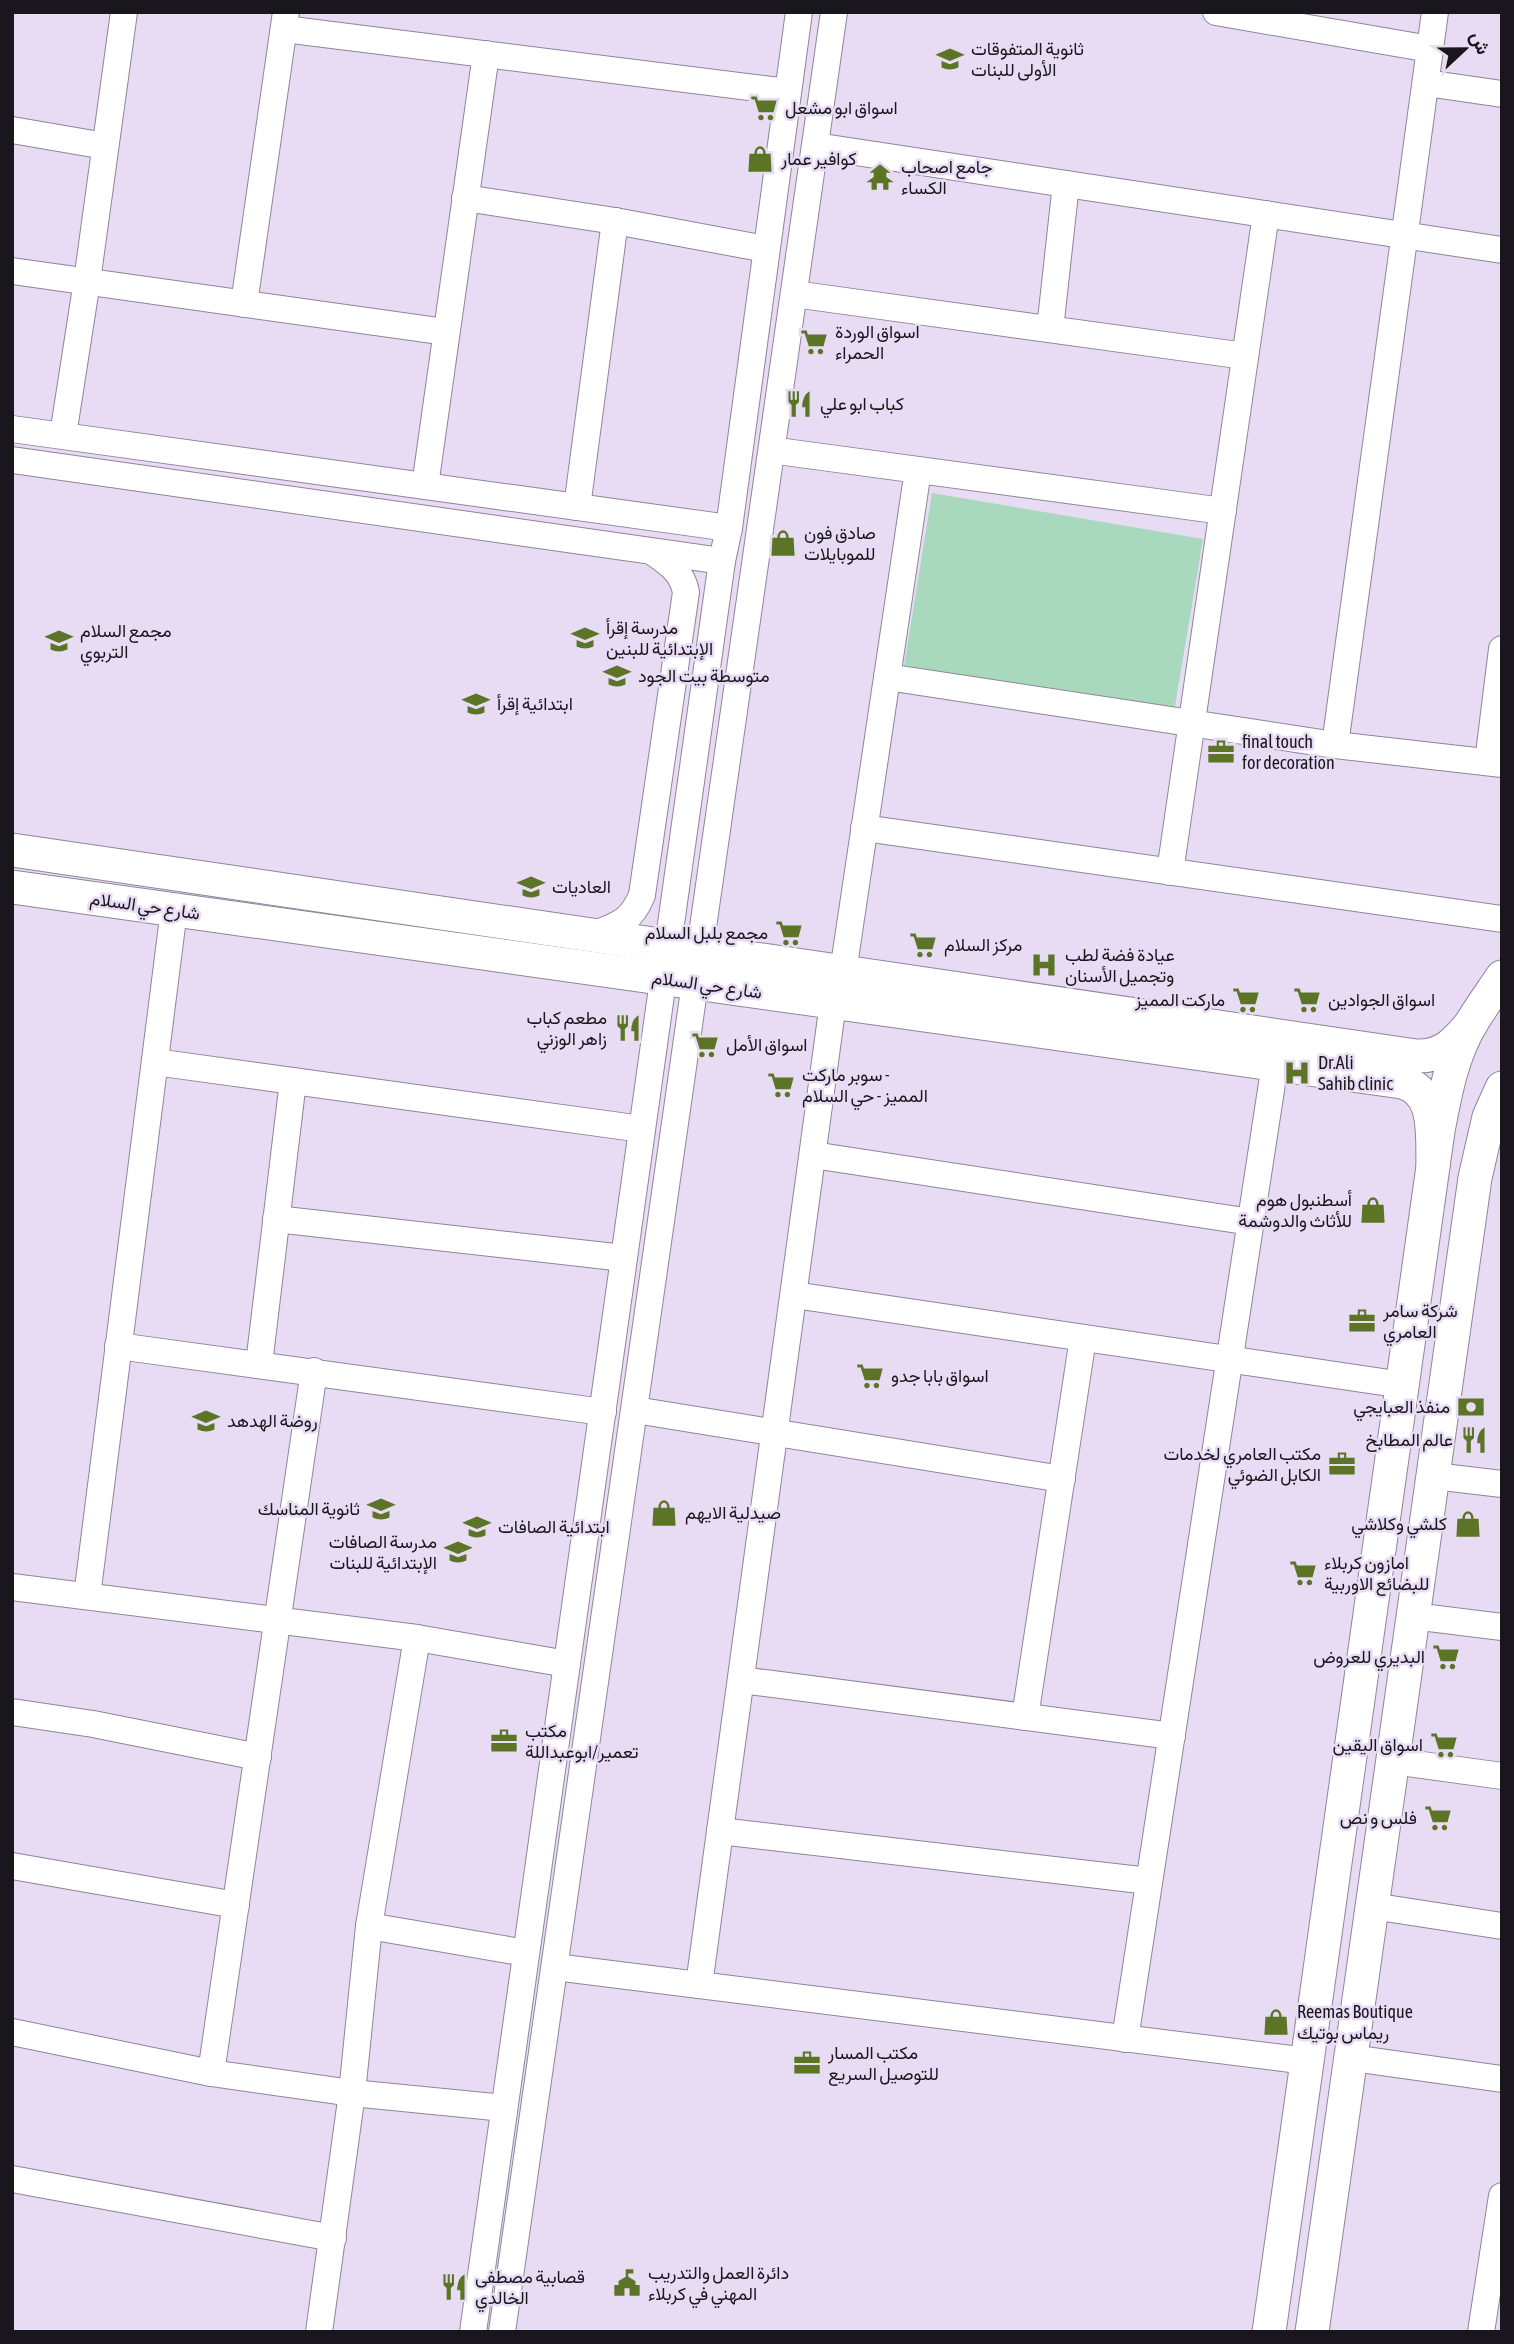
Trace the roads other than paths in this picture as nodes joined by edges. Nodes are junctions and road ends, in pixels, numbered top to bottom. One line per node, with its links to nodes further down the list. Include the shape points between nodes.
1 (124, 12): 14 (street)
2 (799, 12): 11 (street)
3 (834, 12): 15 (street)
4 (1216, 12): 6 (street)
5 (1435, 12): 8 (street)
6 (1293, 18): 8 (street)
7 (285, 20): 9 (street); 26 (street)
8 (1430, 49): 10 (street)
9 (486, 54): 11 (street); 17 (street)
10 (1426, 83): 12 (street); 20 (street)
11 (788, 92): 21 (street)
12 (1502, 94)
13 (12, 130): 14 (street)
14 (105, 146): 24 (street)
15 (816, 146): 16 (street); 25 (street)
16 (1066, 184): 18 (street); 27 (street)
17 (465, 198): 19 (street); 28 (street)
18 (1266, 214): 20 (street); 29 (street)
19 (615, 221): 21 (street); 38 (street)
20 (1405, 235): 22 (street); 48 (street)
21 (766, 249): 42 (street)
22 (1502, 250)
23 (12, 271): 24 (street)
24 (87, 281): 26 (street); 31 (street)
25 (794, 294): 27 (street); 58 (street)
26 (244, 304): 28 (street)
27 (1050, 329): 29 (street)
28 (446, 332): 35 (street)
29 (1245, 356): 39 (street)
30 (12, 429): 31 (street)
31 (63, 435): 35 (street)
32 (785, 452): 34 (street)
33 (12, 460): 40 (street)
34 (918, 470): 39 (street); 46 (street)
35 (425, 486): 36 (street)
36 (460, 491): 37 (street); 40 (street, via 467,507 462,517)
37 (495, 496): 38 (street); 41 (street, via 482,512)
38 (577, 507): 42 (street)
39 (1223, 511): 47 (street)
40 (451, 522): 41 (street)
41 (495, 528): 43 (street)
42 (729, 528): 44 (street)
43 (652, 552): 44 (street); 57 (street, via 683,578 686,592 642,895 636,911 626,920)
44 (722, 561): 55 (street)
45 (1502, 649): 49 (street)
46 (887, 677): 47 (street); 50 (street)
47 (1192, 723): 48 (street); 52 (street)
48 (1335, 745): 49 (street)
49 (1495, 763)
50 (864, 828): 52 (street); 61 (street)
51 (16, 851): 53 (street); 57 (main road)
52 (1170, 872): 56 (street)
53 (12, 886): 54 (main road, شارع حي السلام)
54 (174, 910): 59 (main road, شارع حي السلام); 64 (street)
55 (673, 913): 58 (street, via 682,929 695,929); 59 (street)
56 (1502, 919)
57 (592, 936): 59 (main road)
58 (698, 966): 59 (main road, شارع حي السلام); 61 (main road, شارع حي السلام); 81 (street)
59 (664, 977): 68 (street)
60 (1502, 977): 62 (main road)
61 (838, 987): 63 (main road); 65 (main road, شارع حي السلام); 69 (street)
62 (1471, 1024): 63 (main road, via 1437,1055); 70 (main road, via 1446,1090)
63 (1350, 1061): 65 (main road, شارع حي السلام); 70 (main road, شارع حي السلام, via 1416,1087 1425,1096)
64 (155, 1062): 66 (street); 76 (street)
65 (1275, 1064): 72 (street)
66 (293, 1081): 68 (street); 71 (street)
67 (1502, 1088): 86 (main road, via 1489,1116 1475,1178)
68 (642, 1129): 73 (street)
69 (813, 1155): 72 (street); 74 (street)
70 (1433, 1166): 80 (main road)
71 (276, 1220): 73 (street); 78 (street)
72 (1251, 1222): 77 (street)
73 (624, 1258): 82 (street)
74 (794, 1295): 75 (street); 83 (street)
75 (1083, 1338): 77 (street); 85 (street)
76 (118, 1346): 78 (street); 91 (street)
77 (1229, 1360): 80 (street); 100 (street)
78 (259, 1364): 79 (street)
79 (314, 1371): 82 (street); 93 (street)
80 (1403, 1385): 84 (main road)
81 (635, 1410): 83 (street); 105 (street)
82 (603, 1412): 96 (street)
83 (775, 1431): 85 (street); 97 (street)
84 (1390, 1477): 86 (main road, via 1409,1492); 88 (main road)
85 (1062, 1479): 99 (street)
86 (1433, 1481): 87 (street); 89 (main road)
87 (1502, 1484)
88 (1381, 1536): 89 (main road, via 1405,1532); 121 (main road)
89 (1423, 1548): 92 (main road)
90 (12, 1587): 91 (street)
91 (87, 1596): 93 (street)
92 (1413, 1616): 94 (street); 102 (main road)
93 (277, 1620): 95 (street); 101 (street)
94 (1502, 1628)
95 (417, 1638): 96 (street); 113 (street)
96 (567, 1664): 104 (street)
97 (741, 1680): 99 (street); 108 (street)
98 (12, 1712): 101 (street)
99 (1026, 1717): 100 (street)
100 (1172, 1736): 110 (street)
101 (258, 1757): 111 (street)
102 (1393, 1761): 103 (street); 112 (main road)
103 (1502, 1776)
104 (550, 1787): 105 (street, via 555,1797 565,1802); 106 (street)
105 (579, 1795): 107 (street)
106 (546, 1815): 107 (street, via 555,1808 565,1809); 115 (street)
107 (575, 1822): 116 (street)
108 (720, 1831): 110 (street); 117 (street)
109 (12, 1866): 111 (street)
110 (1149, 1881): 119 (street)
111 (236, 1905): 122 (street)
112 (1372, 1906): 114 (street); 120 (main road)
113 (369, 1926): 115 (street); 124 (street)
114 (1502, 1926)
115 (526, 1953): 131 (street)
116 (555, 1967): 117 (street); 132 (street)
117 (699, 1985): 119 (street)
118 (12, 2032): 122 (street)
119 (1125, 2039): 121 (street)
120 (1352, 2058): 123 (street); 133 (main road)
121 (1307, 2061): 129 (main road)
122 (211, 2073): 124 (street)
123 (1502, 2079)
124 (352, 2092): 125 (street); 128 (street)
125 (494, 2108)
126 (12, 2179): 128 (street)
127 (1502, 2196): 134 (street)
128 (332, 2238): 130 (street)
129 (1273, 2329)
130 (319, 2332)
131 (473, 2332)
132 (502, 2332)
133 (1312, 2332)
134 (1481, 2332)

